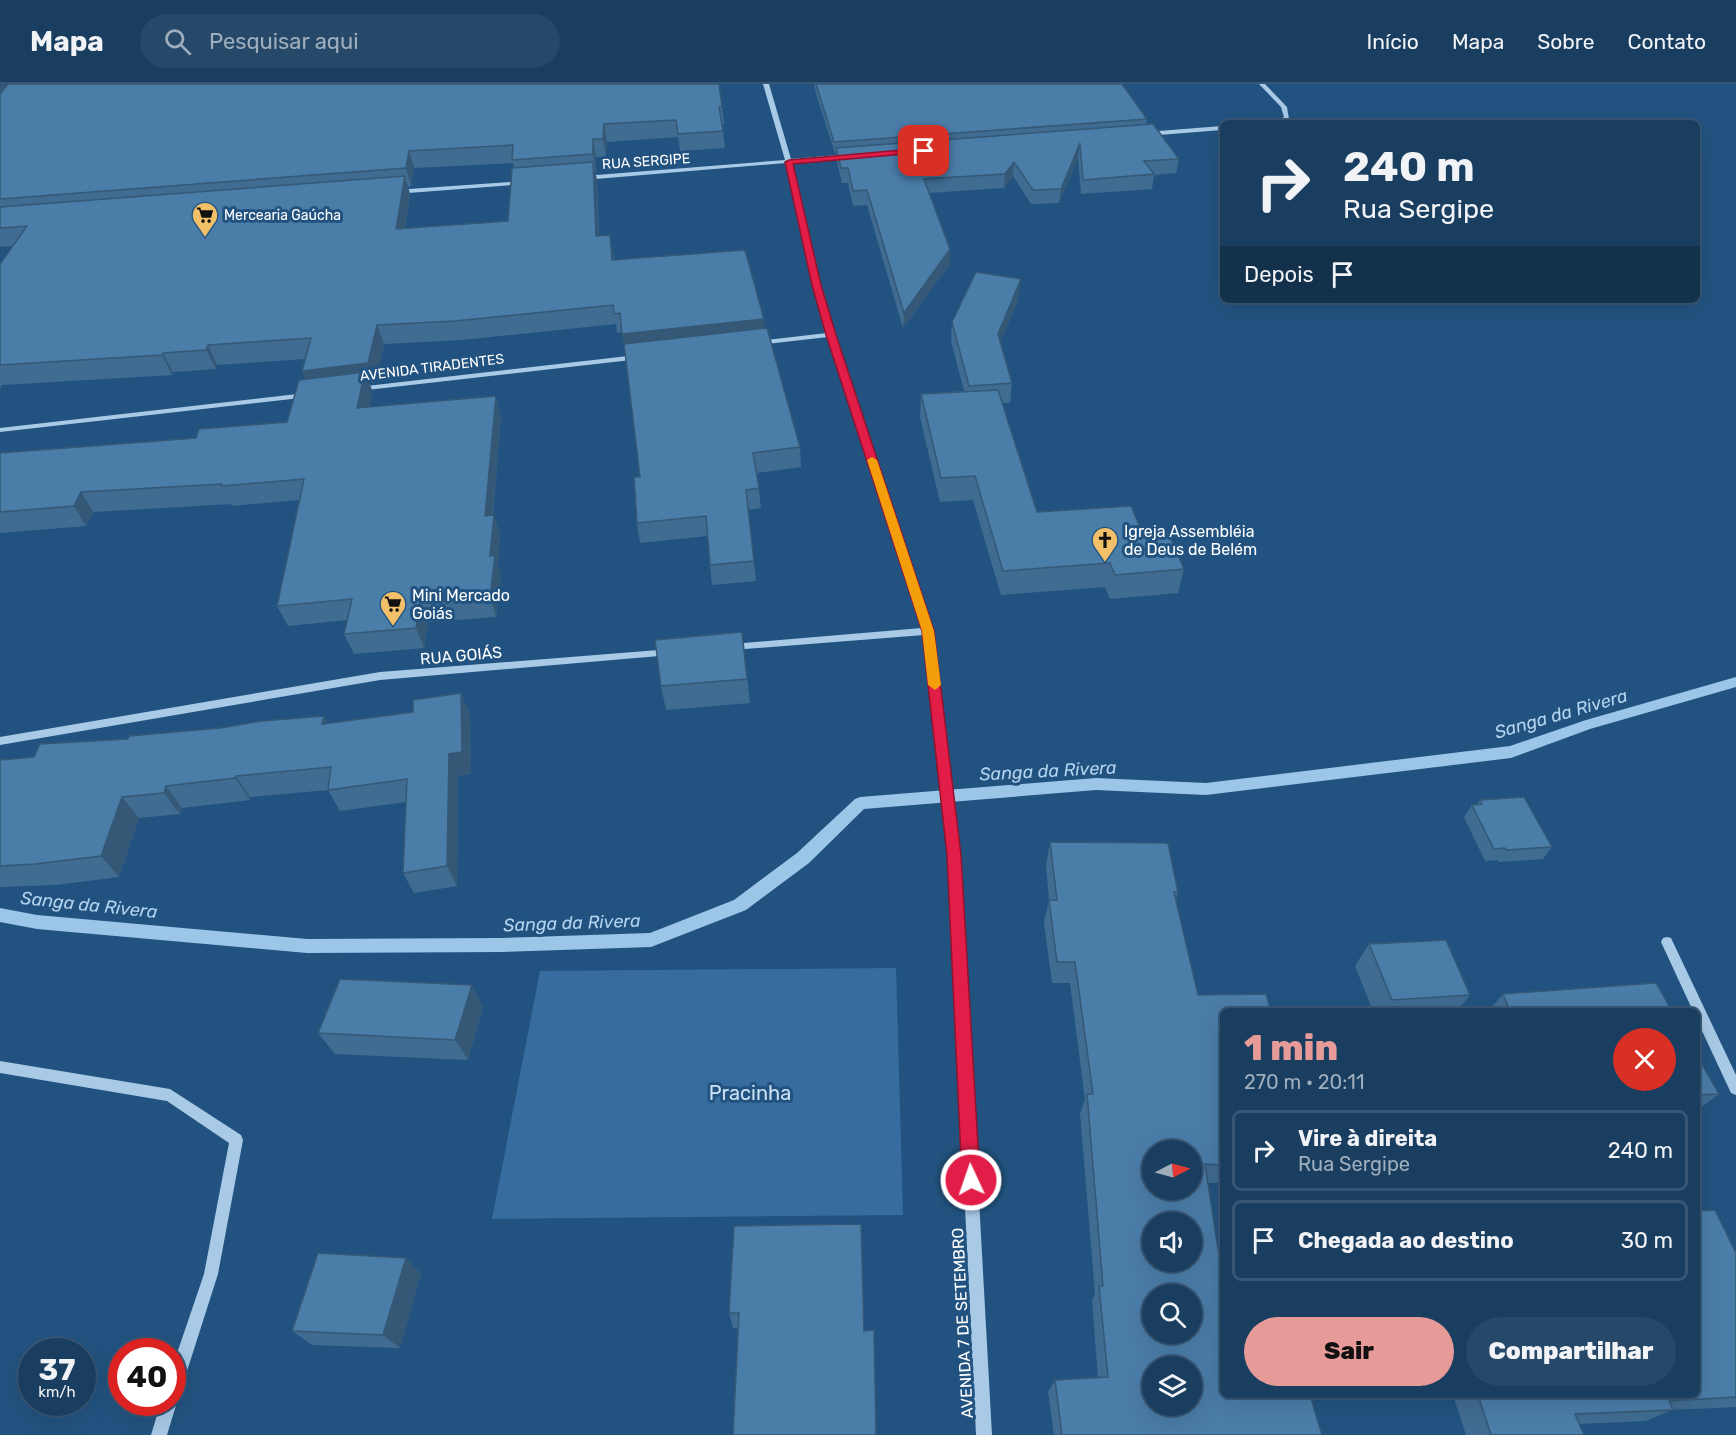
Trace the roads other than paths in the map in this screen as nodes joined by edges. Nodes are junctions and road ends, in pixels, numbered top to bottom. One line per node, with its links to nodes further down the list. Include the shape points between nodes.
1 (766, 84): 7 (street, AVENIDA 7 DE SETEMBRO)
2 (1262, 84): 3 (street, via 1284,107 1287,118)
3 (1282, 120)
4 (1220, 128): 5 (street)
5 (1140, 134)
6 (855, 156): 7 (street, RUA SERGIPE)
7 (789, 162): 8 (street, RUA SERGIPE); 11 (street, AVENIDA 7 DE SETEMBRO)
8 (580, 178)
9 (533, 182): 10 (street)
10 (391, 193)
11 (831, 335): 12 (street); 17 (street, AVENIDA 7 DE SETEMBRO)
12 (748, 344)
13 (641, 356): 14 (street, AVENIDA TIRADENTES)
14 (344, 390)
15 (321, 393): 16 (street)
16 (0, 430)
17 (928, 631): 18 (street); 29 (street, AVENIDA 7 DE SETEMBRO, via 954,855)
18 (725, 648)
19 (678, 652): 20 (street, RUA GOIÁS, via 380,676)
20 (0, 741)
21 (1667, 942): 22 (street)
22 (1698, 1008)
23 (1700, 1012): 25 (street)
24 (0, 1067): 26 (street, via 170,1095 236,1140 211,1274)
25 (1736, 1089)
26 (186, 1350)
27 (165, 1416): 28 (street)
28 (159, 1435)
29 (984, 1435)

